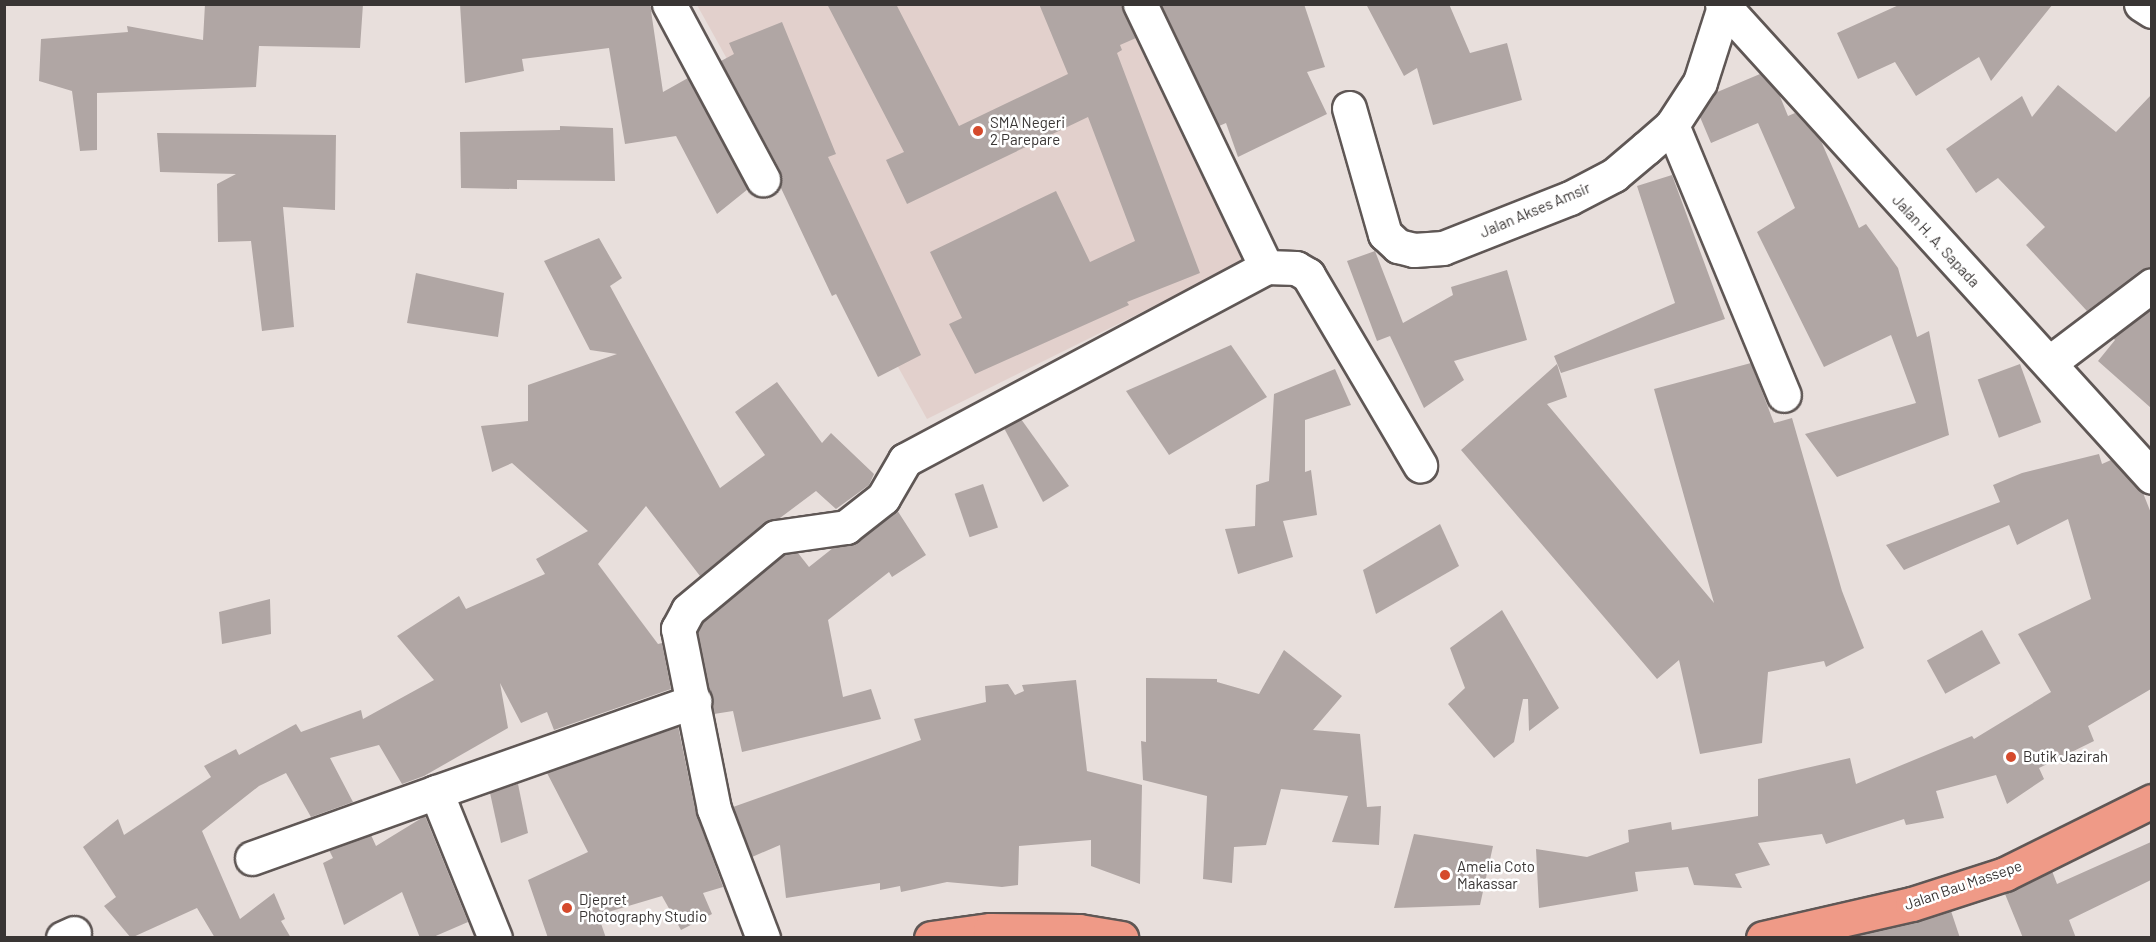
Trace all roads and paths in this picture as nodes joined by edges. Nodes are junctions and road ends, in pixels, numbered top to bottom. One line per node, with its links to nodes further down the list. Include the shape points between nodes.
1 (669, 4): 8 (street)
2 (1140, 4): 9 (street)
3 (2141, 4): 5 (street)
4 (1723, 6): 7 (street, Jalan Akses Amsir, via 1700,81); 11 (street, Jalan H. A. Sapada)
5 (2151, 11)
6 (1349, 108): 7 (street, Jalan Akses Amsir, via 1385,234 1398,246 1414,250 1443,248 1570,198 1614,175)
7 (1671, 125): 12 (street)
8 (763, 179)
9 (1266, 267): 13 (street, via 1296,268 1308,275); 15 (street, via 905,460 883,498 846,527 776,537 688,610 682,620 678,629)
10 (2151, 285): 11 (street)
11 (2049, 363): 14 (street, Jalan H. A. Sapada)
12 (1784, 395)
13 (1420, 465)
14 (2151, 477)
15 (694, 701): 16 (street); 20 (street, via 714,809)
16 (436, 792): 18 (street); 19 (street)
17 (2151, 801): 23 (highway, Jalan Bau Massepe, via 2005,874 1911,904)
18 (252, 858)
19 (495, 938)
20 (763, 938)
21 (931, 938): 22 (highway, via 990,930 1079,931)
22 (1121, 938)
23 (1763, 938)

